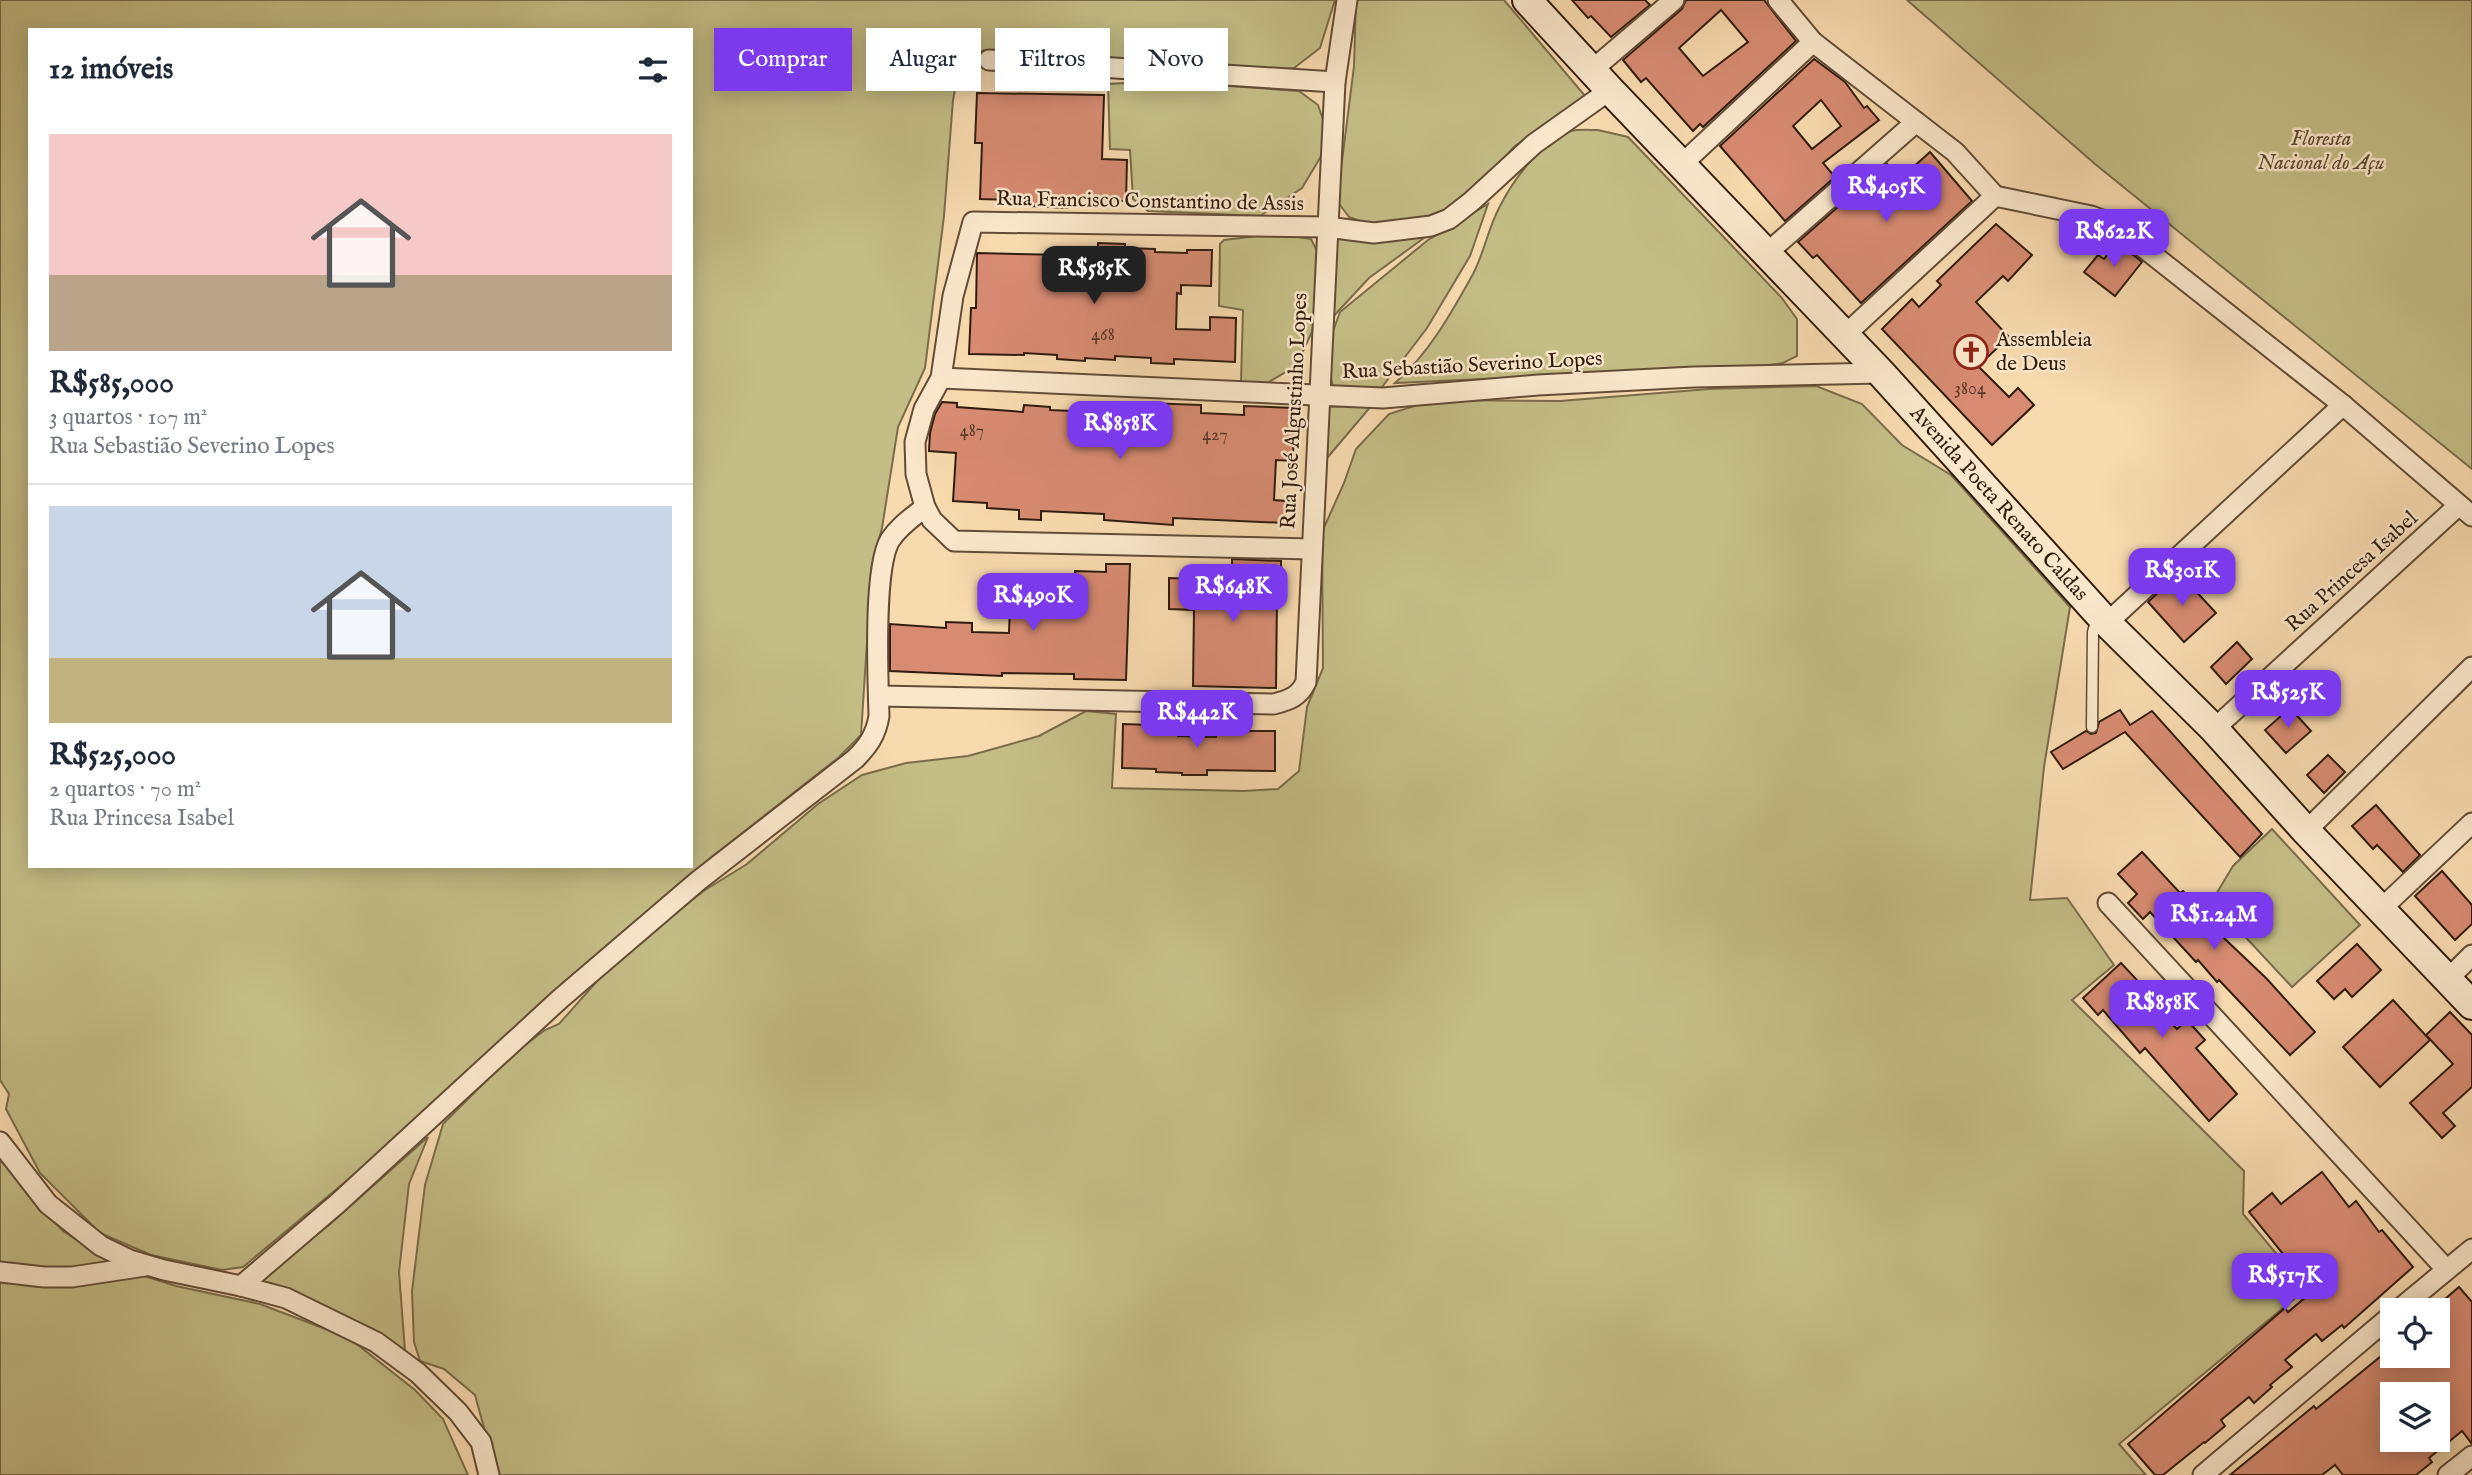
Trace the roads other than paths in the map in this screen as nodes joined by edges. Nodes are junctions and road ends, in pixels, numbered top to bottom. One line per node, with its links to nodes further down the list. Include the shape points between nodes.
1 (1347, 0): 8 (street, Rua José Algustinho Lopes)
2 (1527, 0): 7 (main road, Avenida Poeta Renato Caldas)
3 (1674, 0): 7 (street, Rua Francisco Constantino de Assis)
4 (1778, 0): 5 (street)
5 (1813, 42): 9 (street); 10 (street)
6 (989, 61): 8 (street)
7 (1601, 80): 10 (main road, Avenida Poeta Renato Caldas); 12 (street, Rua Francisco Constantino de Assis, via 1449,219 1431,226 1374,233)
8 (1335, 82): 12 (street, Rua José Algustinho Lopes)
9 (1916, 122): 11 (street, via 1955,152); 13 (street)
10 (1681, 165): 13 (main road, Avenida Poeta Renato Caldas)
11 (1995, 196): 14 (street); 18 (street, via 2115,225)
12 (1327, 227): 16 (street, Rua Francisco Constantino de Assis, via 973,222 953,296); 17 (street, Rua José Algustinho Lopes)
13 (1767, 253): 14 (main road, Avenida Poeta Renato Caldas)
14 (1845, 335): 15 (main road, Avenida Poeta Renato Caldas)
15 (1881, 373): 17 (street, Rua Sebastião Severino Lopes, via 1694,377 1383,398); 22 (main road, Avenida Poeta Renato Caldas)
16 (941, 378): 17 (street, Rua Sebastião Severino Lopes); 19 (street, via 924,409 915,442 916,474)
17 (1318, 397): 21 (street, Rua José Algustinho Lopes)
18 (2343, 405): 20 (street); 22 (street)
19 (925, 507): 21 (street, via 954,541); 24 (street, via 901,527 885,552 880,585)
20 (2465, 510): 26 (street, Rua Princesa Isabel)
21 (1311, 549): 24 (street, Rua José Algustinho Lopes, via 1306,682 1301,693 1290,700 1274,705)
22 (2103, 619): 25 (lane, via 2093,632); 26 (main road, Avenida Poeta Renato Caldas)
23 (2472, 667): 28 (street)
24 (879, 696): 39 (street, via 877,731 855,760 698,881 560,999)
25 (2092, 727)
26 (2214, 729): 28 (main road, Avenida Poeta Renato Caldas)
27 (2472, 823): 30 (street)
28 (2306, 831): 30 (main road, Avenida Poeta Renato Caldas)
29 (2108, 903): 37 (street)
30 (2381, 909): 32 (main road, Avenida Poeta Renato Caldas)
31 (2472, 956): 32 (street)
32 (2448, 979): 33 (main road, Avenida Poeta Renato Caldas)
33 (2472, 1004)
34 (0, 1142): 36 (street, via 48,1205 101,1246)
35 (2472, 1248): 37 (street)
36 (148, 1265): 38 (street, via 72,1277); 39 (street)
37 (2446, 1269): 40 (street)
38 (0, 1272)
39 (241, 1286): 43 (street, via 286,1298 376,1342 418,1373 481,1442)
40 (2412, 1298)
41 (2380, 1325): 44 (street)
42 (2472, 1456): 45 (street)
43 (489, 1475)
44 (2203, 1475)
45 (2448, 1475)

